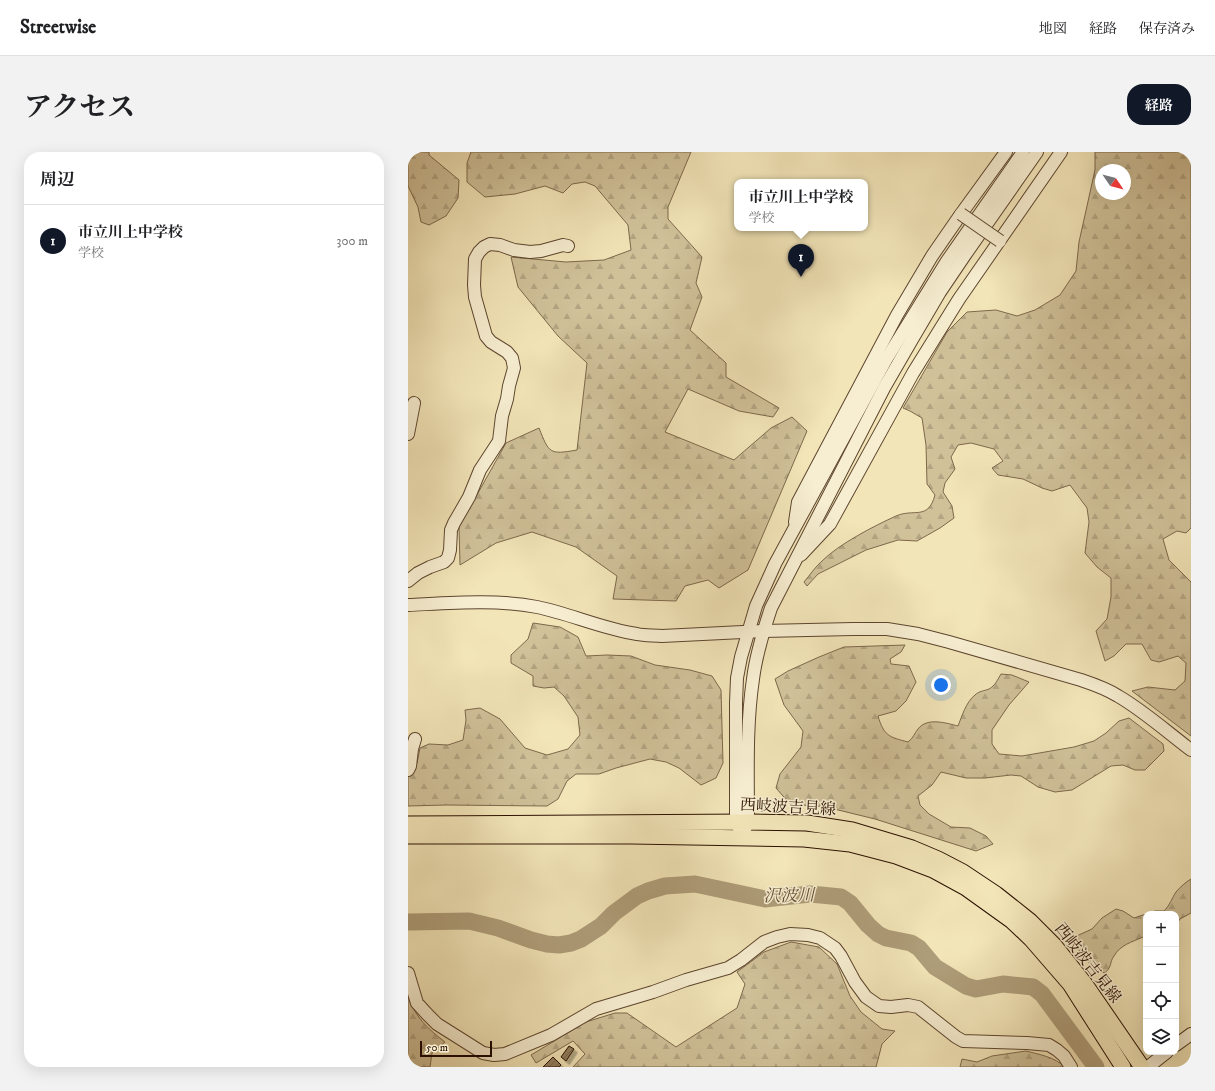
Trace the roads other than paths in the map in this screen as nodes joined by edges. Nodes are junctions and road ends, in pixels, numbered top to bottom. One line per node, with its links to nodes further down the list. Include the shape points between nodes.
1 (1006, 152): 5 (street)
2 (1023, 152): 10 (street, via 946,261 913,314)
3 (1037, 152): 11 (street, via 940,292 884,388)
4 (1061, 152): 6 (street)
5 (960, 214): 6 (street, bridge); 10 (street, via 897,315 798,502)
6 (1000, 242): 11 (street, via 913,373 830,524)
7 (568, 246): 12 (street, via 530,252 490,244 484,246 475,259 475,297 486,336 507,352 512,358 514,368 502,416 500,442 480,470 469,497 454,523 448,558)
8 (414, 403): 9 (street)
9 (408, 434)
10 (793, 531): 15 (street, via 764,586)
11 (794, 563): 14 (street, via 770,608)
12 (408, 581)
13 (408, 605): 15 (street, via 503,603 536,607 637,634 662,636)
14 (763, 631): 15 (street); 17 (street, via 888,629 949,642 1101,687 1141,712); 19 (street, via 753,680)
15 (748, 632): 19 (street, via 737,678 736,703)
16 (415, 739): 18 (street)
17 (1191, 750)
18 (408, 770)
19 (742, 822): 20 (main road, 西岐波吉見線); 22 (street); 29 (main road, 西岐波吉見線, via 807,823 852,830 912,848 963,872 1014,907 1054,945 1085,984)
20 (408, 824)
21 (408, 836): 22 (main road, 西岐波吉見線)
22 (743, 837): 28 (main road, 西岐波吉見線, via 850,844 896,856 933,870 966,888 1012,921 1050,959 1070,984)
23 (408, 973): 27 (street, via 417,1003 438,1024 483,1053 505,1054 551,1035 596,1009 728,968 764,942 790,934 808,934 835,948 866,998 879,1006 918,1007 963,1041 1049,1045 1064,1056)
24 (1191, 1034): 25 (street)
25 (1179, 1043)
26 (1163, 1055): 30 (street)
27 (1071, 1067)
28 (1123, 1067)
29 (1142, 1067)
30 (1148, 1067)

